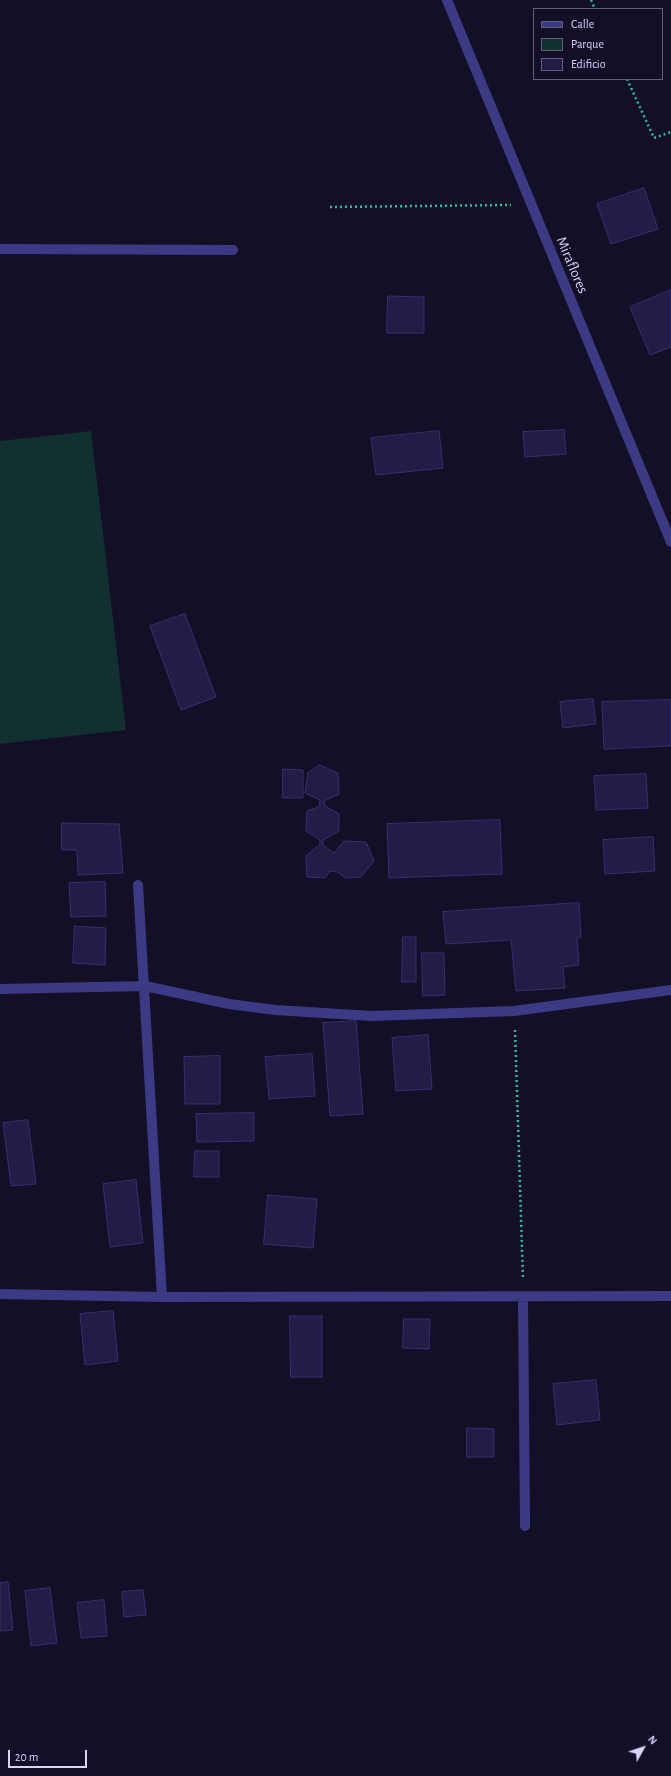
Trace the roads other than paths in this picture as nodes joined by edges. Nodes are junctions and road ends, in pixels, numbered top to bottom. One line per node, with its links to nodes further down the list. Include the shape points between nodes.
1 (446, 0): 4 (street, Miraflores)
2 (0, 249): 3 (street)
3 (233, 250)
4 (671, 542)
5 (138, 885): 6 (street)
6 (145, 986): 7 (street); 8 (street, via 229,1004 275,1010 372,1016 514,1011); 12 (street)
7 (0, 988)
8 (671, 990)
9 (0, 1294): 12 (street)
10 (523, 1296): 11 (street); 12 (street); 13 (street)
11 (671, 1296)
12 (162, 1297)
13 (524, 1526)

